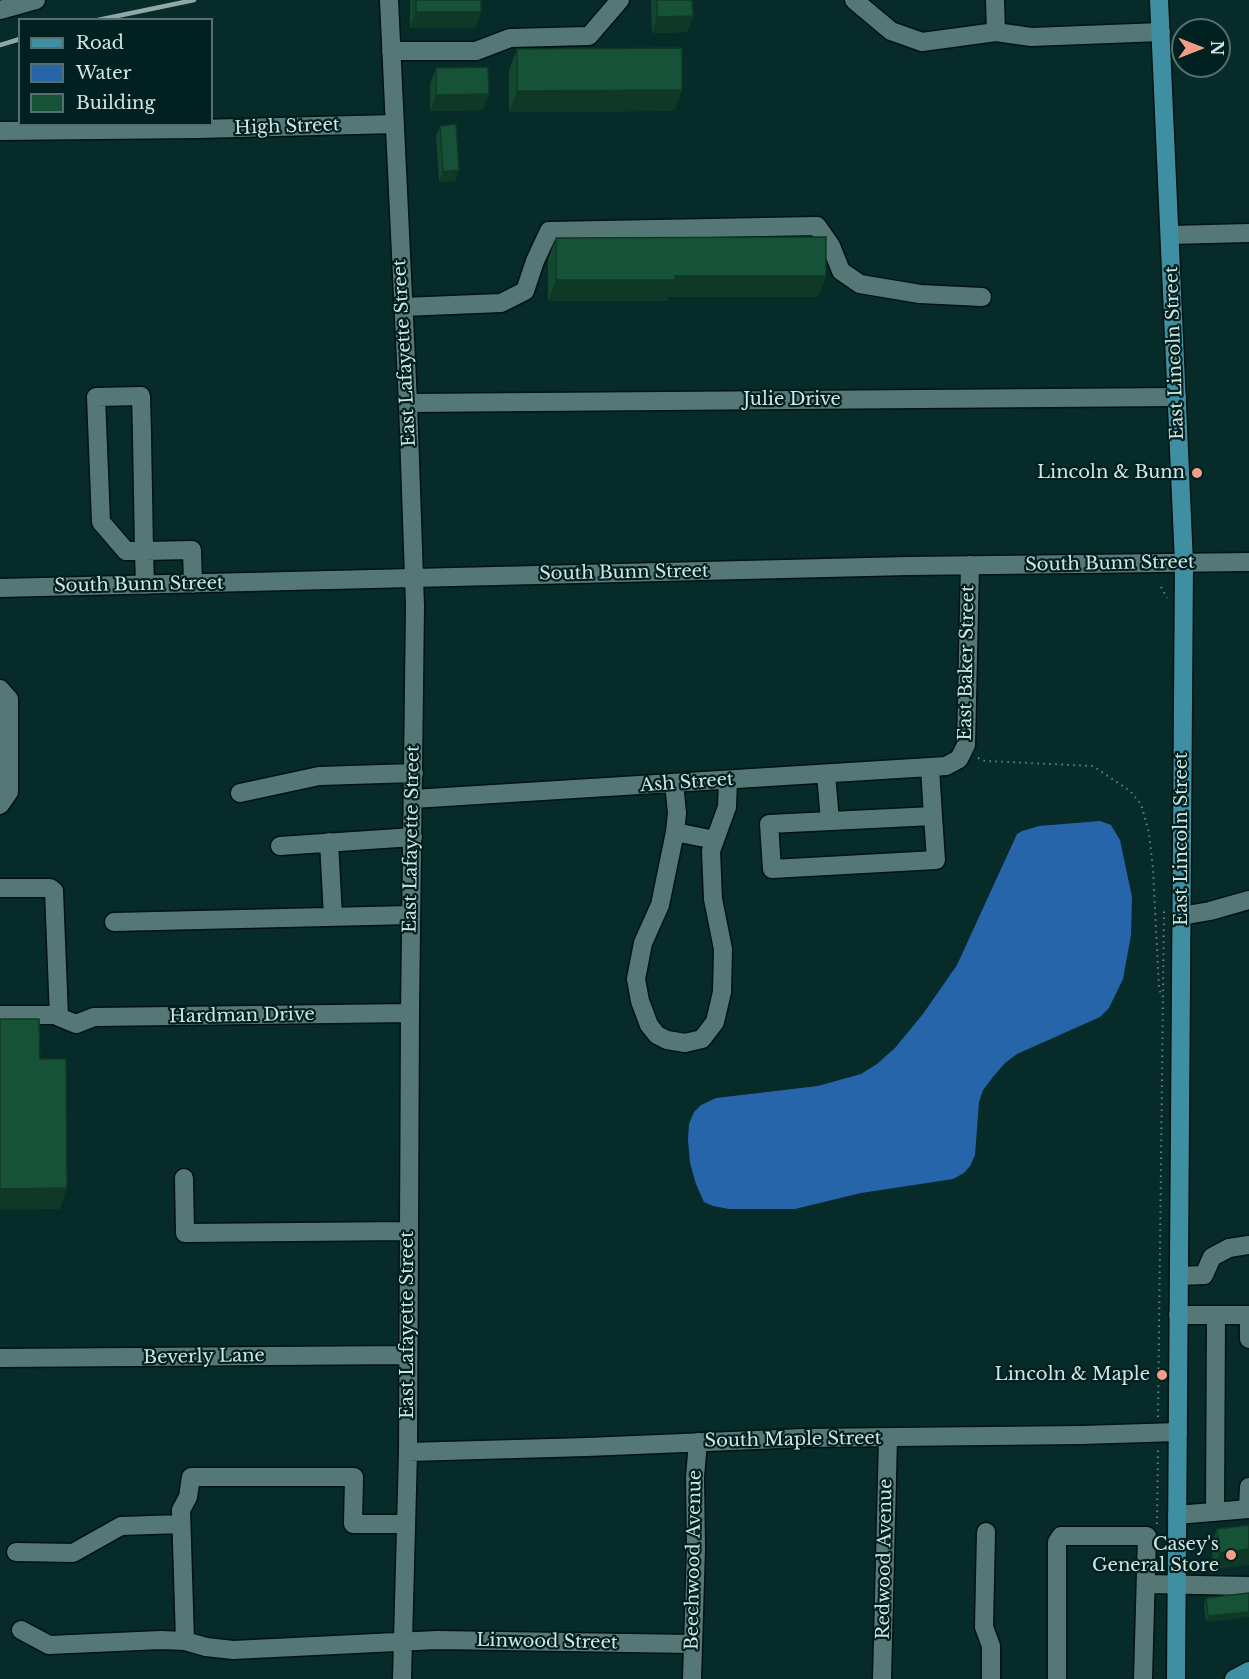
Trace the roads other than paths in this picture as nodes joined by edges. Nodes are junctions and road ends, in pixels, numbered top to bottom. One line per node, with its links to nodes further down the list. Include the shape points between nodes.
1 (36, 0): 7 (street)
2 (389, 0): 10 (street, East Lafayette Street)
3 (620, 0): 10 (street, via 589,36 510,38 476,51)
4 (854, 0): 8 (street, via 891,31 922,42)
5 (995, 0): 8 (street)
6 (1159, 0): 9 (main road, East Lincoln Street)
7 (0, 10)
8 (996, 32): 9 (street, via 1031,37)
9 (1161, 32): 14 (main road, East Lincoln Street)
10 (391, 51): 11 (street, East Lafayette Street)
11 (395, 124): 12 (street, High Street); 16 (street, East Lafayette Street)
12 (0, 131)
13 (1249, 233): 14 (street)
14 (1170, 235): 17 (main road, East Lincoln Street)
15 (982, 297): 16 (street, via 920,294 860,284 842,271 817,226 549,231 525,291 501,303)
16 (403, 307): 18 (street, East Lafayette Street)
17 (1177, 397): 18 (street, Julie Drive); 21 (main road, East Lincoln Street)
18 (408, 403): 23 (street, East Lafayette Street)
19 (144, 551): 19 (street, via 141,396 96,397 101,522 126,551); 24 (street, via 192,550); 25 (street)
20 (1249, 562): 21 (street, South Bunn Street)
21 (1184, 563): 22 (street, South Bunn Street); 47 (main road, East Lincoln Street)
22 (970, 565): 23 (street, South Bunn Street); 28 (street, East Baker Street)
23 (415, 578): 24 (street, South Bunn Street); 30 (street, East Lafayette Street)
24 (193, 584): 25 (street, South Bunn Street)
25 (145, 585): 26 (street, South Bunn Street)
26 (0, 588)
27 (0, 688): 36 (street, via 9,699 9,792)
28 (962, 755): 29 (street, Ash Street, via 946,766)
29 (930, 768): 31 (street, Ash Street); 37 (street)
30 (414, 773): 34 (street, via 319,776); 35 (street, East Lafayette Street)
31 (826, 774): 32 (street, Ash Street); 38 (street)
32 (728, 780): 33 (street, Ash Street); 41 (street, via 727,807)
33 (674, 783): 35 (street, Ash Street); 39 (street)
34 (240, 793)
35 (413, 799): 40 (street, East Lafayette Street)
36 (0, 805)
37 (933, 816): 38 (street); 38 (street, via 936,860 772,869 769,824)
38 (830, 821)
39 (675, 832): 41 (street); 41 (street, via 660,904 643,943 636,979 649,1025 667,1040 685,1043 702,1039 715,1022 724,968 713,900 711,850)
40 (413, 837): 42 (street); 46 (street, East Lafayette Street)
41 (716, 840)
42 (329, 842): 43 (street); 48 (street)
43 (280, 846)
44 (0, 888): 52 (street, via 54,891)
45 (1249, 900): 47 (street)
46 (411, 915): 48 (street); 50 (street, East Lafayette Street)
47 (1181, 916): 56 (main road, East Lincoln Street)
48 (333, 917): 49 (street)
49 (114, 922)
50 (410, 1013): 52 (street, Hardman Drive, via 94,1017 76,1024); 54 (street, East Lafayette Street)
51 (0, 1014): 52 (street)
52 (58, 1015)
53 (183, 1178): 54 (street, via 185,1233)
54 (408, 1231): 60 (street, East Lafayette Street)
55 (1249, 1245): 56 (street, via 1229,1248 1212,1257 1204,1275)
56 (1179, 1275): 57 (main road, East Lincoln Street)
57 (1178, 1315): 58 (street); 62 (main road, East Lincoln Street)
58 (1216, 1315): 59 (street, via 1249,1315); 68 (street)
59 (1249, 1339)
60 (408, 1355): 61 (street, Beverly Lane); 65 (street, East Lafayette Street)
61 (0, 1359)
62 (1178, 1431): 63 (street, South Maple Street); 69 (main road, East Lincoln Street)
63 (888, 1438): 64 (street, South Maple Street); 84 (street, Redwood Avenue)
64 (698, 1442): 65 (street, South Maple Street); 80 (street, Beechwood Avenue)
65 (408, 1452): 71 (street, East Lafayette Street)
66 (1249, 1487): 67 (street)
67 (1249, 1509): 68 (street)
68 (1215, 1511): 69 (street)
69 (1177, 1515): 75 (main road, East Lincoln Street)
70 (181, 1524): 71 (street, via 191,1477 354,1477 353,1524); 73 (street, via 121,1526 73,1553); 78 (street)
71 (405, 1524): 79 (street, East Lafayette Street)
72 (986, 1532): 85 (street, via 984,1626 991,1646)
73 (16, 1552)
74 (1147, 1584): 75 (street); 86 (street, via 1147,1536 1061,1536 1057,1542); 87 (street)
75 (1176, 1586): 76 (street); 88 (main road, East Lincoln Street)
76 (1249, 1586)
77 (21, 1630): 78 (street, Linwood Street, via 49,1645)
78 (185, 1641): 79 (street, Linwood Street, via 233,1650)
79 (403, 1642): 80 (street, Linwood Street); 82 (street, East Lafayette Street)
80 (692, 1644): 83 (street, Beechwood Avenue)
81 (1249, 1671): 89 (main road)
82 (402, 1679)
83 (692, 1679)
84 (882, 1679)
85 (991, 1679)
86 (1057, 1679)
87 (1143, 1679)
88 (1176, 1679)
89 (1234, 1679)

